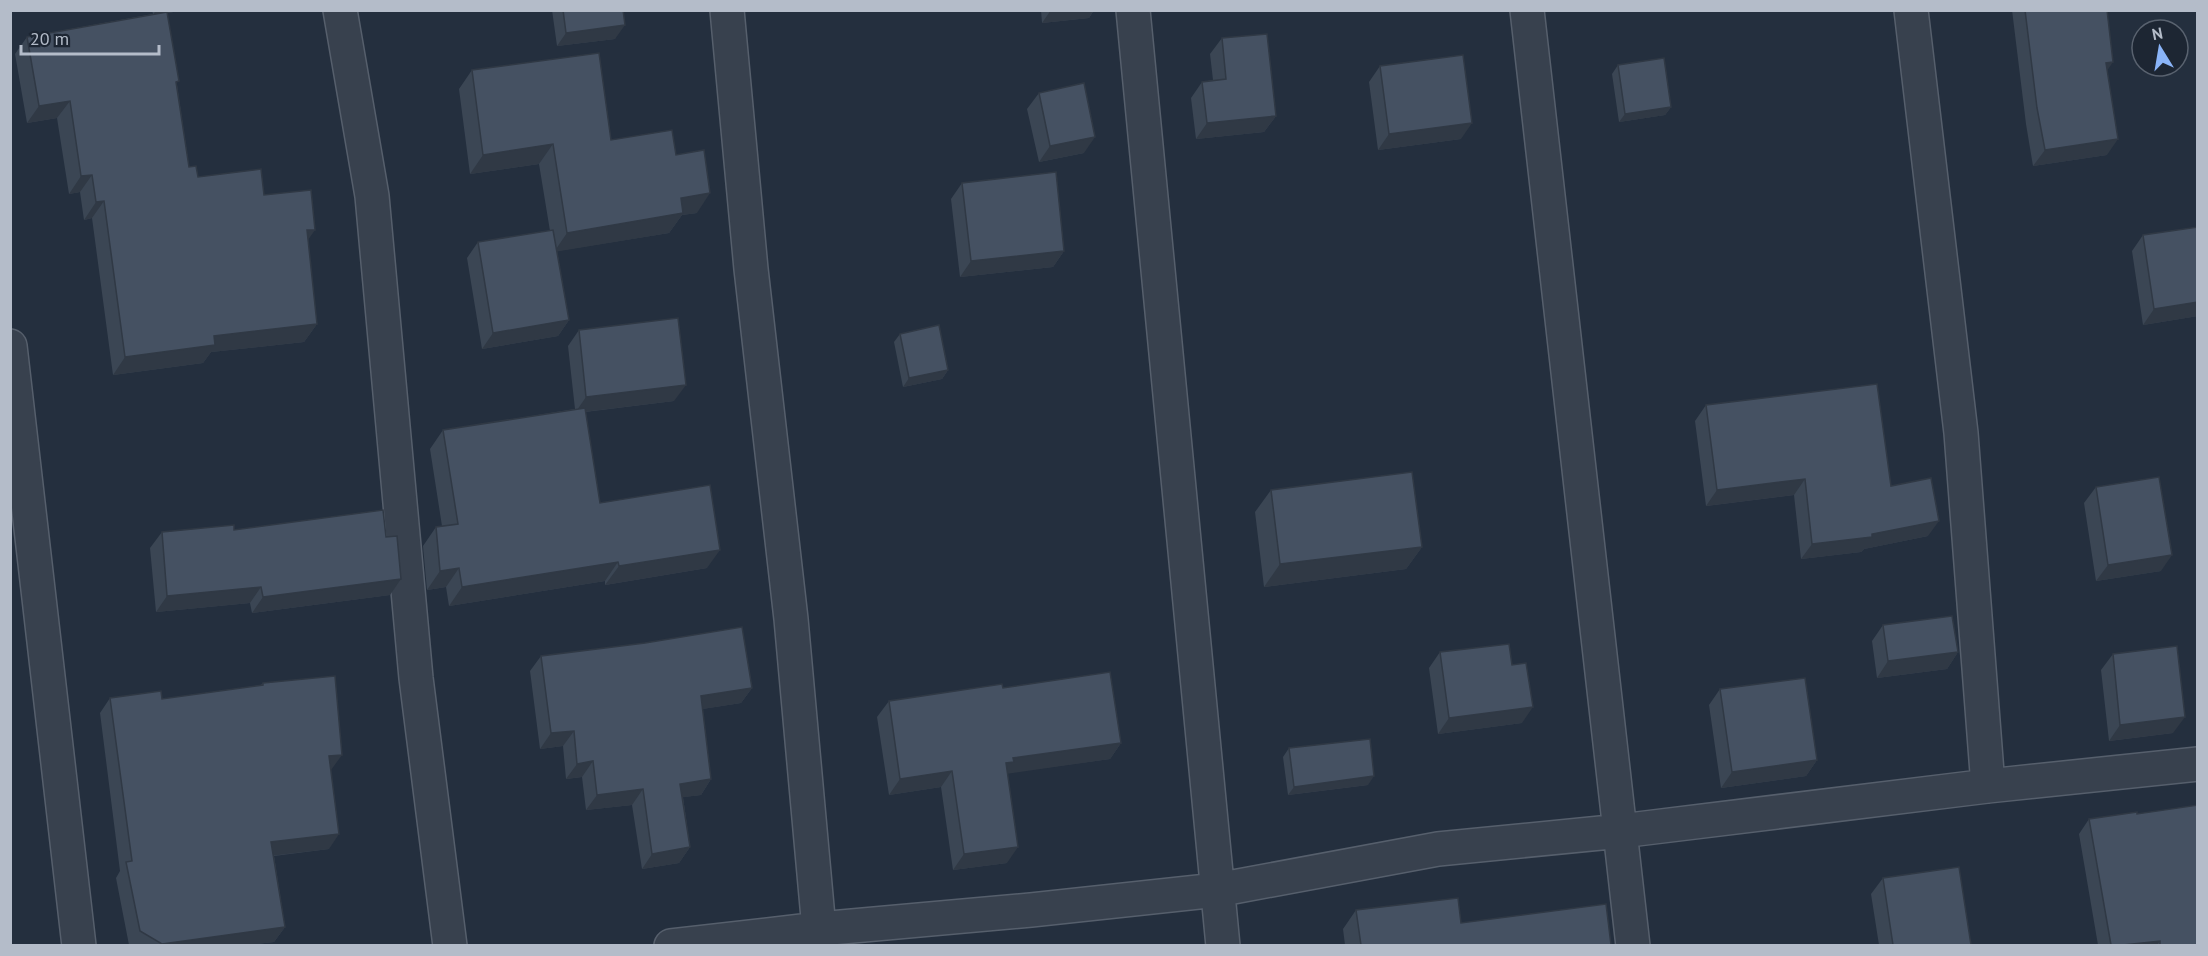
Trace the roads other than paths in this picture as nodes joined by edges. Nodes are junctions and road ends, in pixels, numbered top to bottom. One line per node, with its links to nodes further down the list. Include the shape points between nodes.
1 (340, 10): 13 (street, via 372,196 416,678)
2 (727, 10): 11 (street)
3 (1133, 10): 10 (street)
4 (1527, 10): 9 (street)
5 (1911, 10): 8 (street, via 1961,433)
6 (10, 346): 12 (street)
7 (2198, 764): 8 (street)
8 (1988, 786): 9 (street)
9 (1621, 831): 10 (street, via 1438,849); 16 (street)
10 (1217, 890): 11 (street); 15 (street)
11 (819, 929): 14 (street)
12 (79, 945)
13 (450, 945)
14 (671, 945)
15 (1223, 945)
16 (1633, 945)

